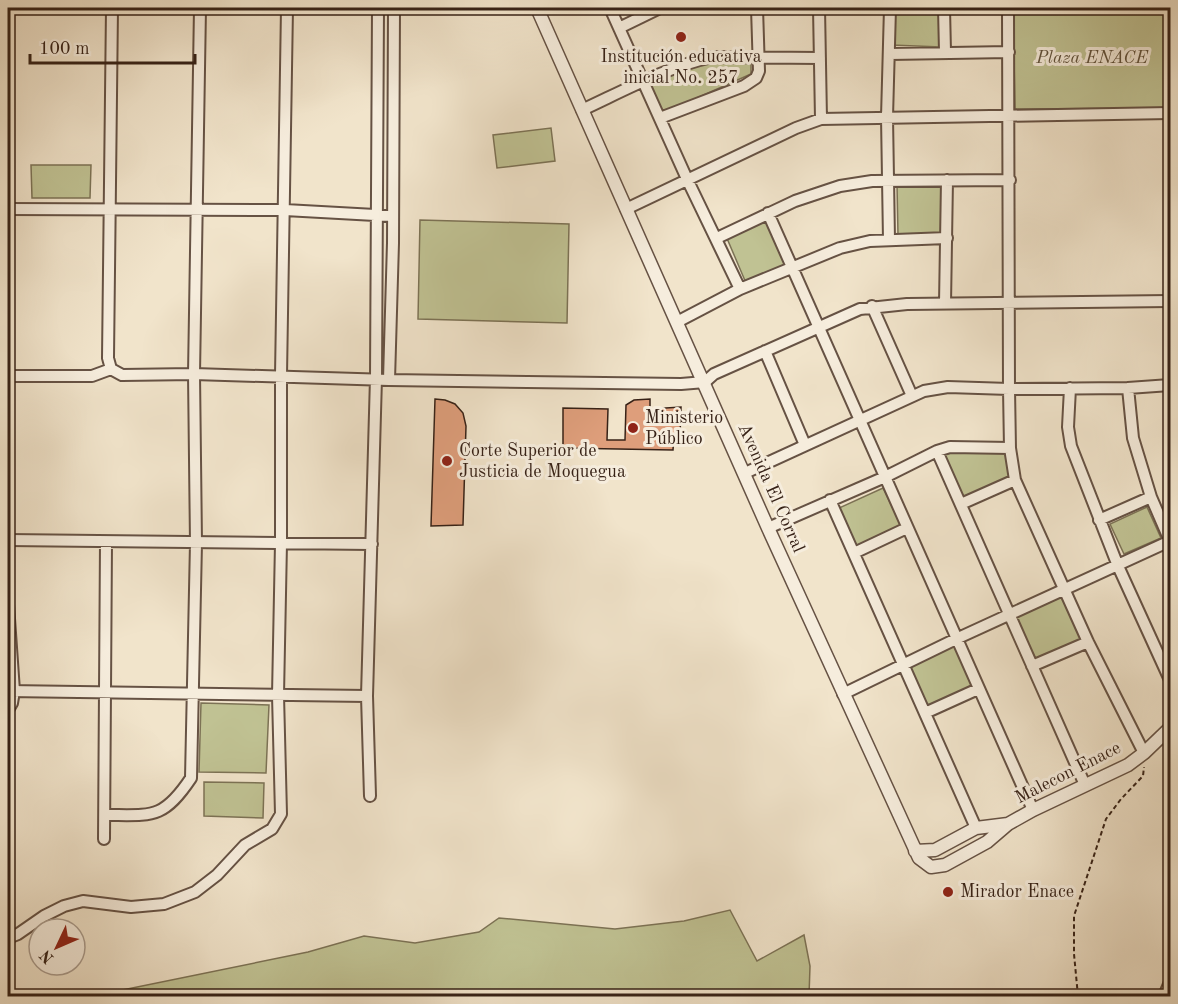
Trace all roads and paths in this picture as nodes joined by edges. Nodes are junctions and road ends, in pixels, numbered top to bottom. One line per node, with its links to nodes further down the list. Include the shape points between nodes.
1 (112, 8): 33 (street)
2 (200, 8): 34 (street)
3 (287, 8): 35 (street)
4 (378, 8): 37 (street)
5 (394, 8): 38 (street)
6 (537, 8): 21 (street, Avenida El Corral)
7 (610, 8): 14 (street)
8 (660, 8): 14 (street)
9 (757, 8): 18 (street)
10 (819, 8): 19 (street)
11 (890, 8): 17 (street)
12 (944, 8): 15 (street)
13 (1008, 8): 16 (street)
14 (619, 28): 20 (street)
15 (945, 52): 16 (street); 17 (street)
16 (1009, 52): 23 (street)
17 (890, 54): 24 (street)
18 (757, 58): 19 (street); 20 (street, via 712,57); 25 (street, via 759,71 751,82)
19 (820, 58): 26 (street)
20 (643, 81): 21 (street); 25 (street)
21 (582, 110): 32 (street, Avenida El Corral)
22 (1170, 113): 23 (street)
23 (1009, 115): 24 (street); 29 (street)
24 (887, 117): 26 (street); 30 (street)
25 (660, 118): 27 (street)
26 (821, 119): 27 (street)
27 (687, 179): 32 (street); 39 (street)
28 (947, 180): 29 (street); 30 (street); 40 (street)
29 (1010, 180): 46 (street)
30 (888, 181): 36 (street, via 833,187); 41 (street)
31 (8, 209): 33 (street)
32 (626, 209): 48 (street, Avenida El Corral)
33 (108, 210): 34 (street); 51 (street)
34 (197, 210): 35 (street); 52 (street)
35 (285, 210): 37 (street); 53 (street)
36 (768, 213): 39 (street); 42 (street)
37 (377, 216): 38 (street); 55 (street)
38 (393, 216): 56 (street)
39 (717, 238): 43 (street)
40 (946, 238): 41 (street); 45 (street)
41 (889, 240): 42 (street, via 856,243)
42 (792, 267): 43 (street); 49 (street)
43 (740, 289): 48 (street)
44 (1170, 301): 46 (street)
45 (945, 304): 46 (street); 47 (street)
46 (1008, 304): 61 (street)
47 (872, 306): 49 (street); 62 (street)
48 (677, 322): 57 (street, Avenida El Corral)
49 (818, 327): 50 (street); 63 (street)
50 (765, 351): 57 (street); 64 (street)
51 (111, 369): 52 (street, via 122,375); 54 (street, via 92,376)
52 (194, 374): 53 (street); 79 (street)
53 (280, 375): 55 (street); 80 (street)
54 (8, 376)
55 (376, 378): 56 (street); 81 (street)
56 (389, 380): 57 (street)
57 (705, 382): 67 (street, Avenida El Corral)
58 (1170, 385): 60 (street)
59 (1070, 387): 60 (street); 61 (street); 73 (street, via 1071,446)
60 (1128, 388): 70 (street, via 1133,438)
61 (1009, 389): 62 (street, via 948,387); 65 (street)
62 (912, 396): 63 (street)
63 (859, 420): 64 (street); 68 (street)
64 (805, 445): 67 (street)
65 (1010, 448): 66 (street, via 950,447); 69 (street)
66 (937, 451): 68 (street); 72 (street)
67 (745, 473): 74 (street, Avenida El Corral)
68 (885, 477): 71 (street); 75 (street)
69 (1015, 480): 72 (street); 84 (street)
70 (1151, 497): 73 (street); 77 (street)
71 (830, 500): 74 (street); 82 (street)
72 (961, 504): 87 (street)
73 (1098, 520): 83 (street)
74 (768, 528): 97 (street, Avenida El Corral)
75 (907, 528): 82 (street); 88 (street)
76 (8, 540): 78 (street)
77 (1170, 541): 83 (street)
78 (106, 542): 79 (street); 95 (street)
79 (196, 543): 80 (street); 96 (street)
80 (281, 543): 81 (street); 98 (street)
81 (372, 544): 99 (street)
82 (854, 553): 90 (street)
83 (1118, 566): 84 (street); 92 (street)
84 (1063, 590): 87 (street); 89 (street)
85 (8, 604): 86 (street)
86 (8, 615): 94 (street)
87 (1009, 615): 88 (street); 91 (street)
88 (956, 639): 90 (street); 93 (street)
89 (1088, 642): 91 (street); 103 (street)
90 (904, 664): 97 (street); 101 (street)
91 (1032, 666): 104 (street)
92 (1170, 680)
93 (978, 689): 101 (street); 106 (street)
94 (11, 691): 95 (street); 100 (street)
95 (106, 693): 96 (street); 107 (street)
96 (193, 694): 98 (street); 107 (street, via 191,778 182,792 156,813)
97 (843, 694): 111 (street, Avenida El Corral)
98 (278, 695): 99 (street); 112 (street, via 281,814 272,829 245,845 195,892 164,904 131,906 82,901 44,916)
99 (367, 696): 105 (street)
100 (8, 710)
101 (925, 713): 109 (street)
102 (1170, 728): 103 (street, Malecon Enace)
103 (1144, 753): 104 (street, Malecon Enace); 114 (path, via 1143,776 1106,819 1074,916)
104 (1085, 785): 106 (street, Malecon Enace)
105 (370, 796)
106 (1033, 810): 108 (street, Malecon Enace)
107 (105, 815): 110 (street)
108 (1008, 824): 109 (street, Malecon Enace); 111 (street, Malecon Enace, via 987,842 938,867 925,864)
109 (976, 828): 111 (street, Malecon Enace, via 935,850)
110 (104, 838)
111 (915, 851)
112 (8, 938)
113 (1170, 982): 115 (street)
114 (1078, 996)
115 (1164, 996)

